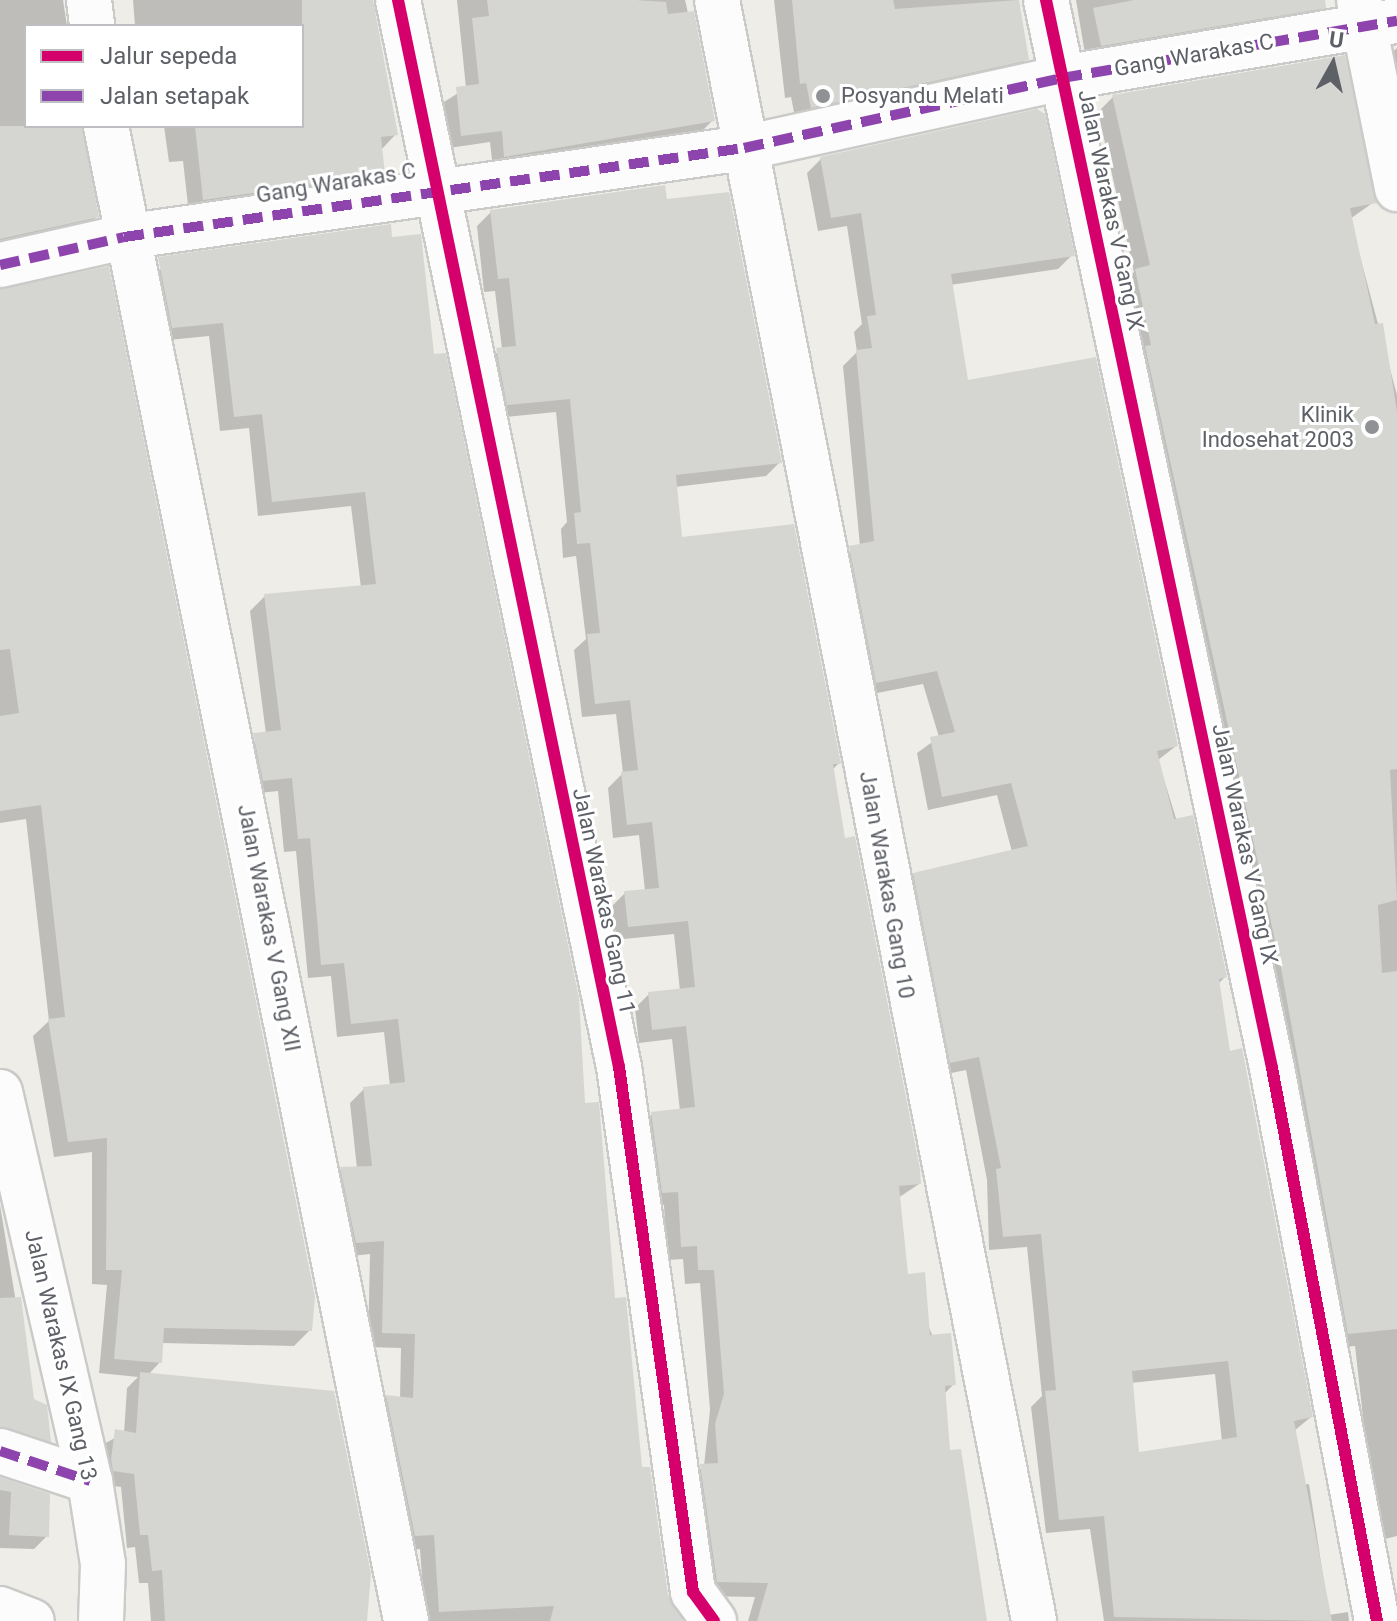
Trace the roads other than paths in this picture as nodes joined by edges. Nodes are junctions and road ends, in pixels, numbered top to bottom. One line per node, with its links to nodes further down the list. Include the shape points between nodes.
1 (89, 0): 6 (street)
2 (398, 0): 10 (street, Jalan Warakas Gang 11)
3 (717, 0): 9 (street, Jalan Warakas Gang 10)
4 (1046, 0): 7 (street, Jalan Warakas V Gang IX)
5 (1373, 15): 7 (street, Gang Warakas C); 11 (street)
6 (92, 24)
7 (1062, 78): 9 (street, Gang Warakas C); 23 (street, Jalan Warakas V Gang IX, via 1272,1068)
8 (106, 128): 12 (street, Jalan Warakas V Gang XII)
9 (744, 148): 10 (street, Gang Warakas C); 22 (street, Jalan Warakas Gang 10)
10 (433, 188): 12 (street, Gang Warakas C); 21 (street, Jalan Warakas Gang 11, via 619,1067 693,1592)
11 (1397, 189)
12 (124, 237): 13 (street, Gang Warakas C); 20 (street, Jalan Warakas V Gang XII, via 177,457)
13 (0, 265)
14 (0, 1092): 16 (street, Jalan Warakas IX Gang 13)
15 (0, 1451): 16 (street)
16 (90, 1481): 19 (street, Jalan Warakas IX Gang 13, via 103,1575)
17 (0, 1609): 18 (street)
18 (32, 1621)
19 (101, 1621)
20 (406, 1621)
21 (714, 1621)
22 (1034, 1621)
23 (1377, 1621)

